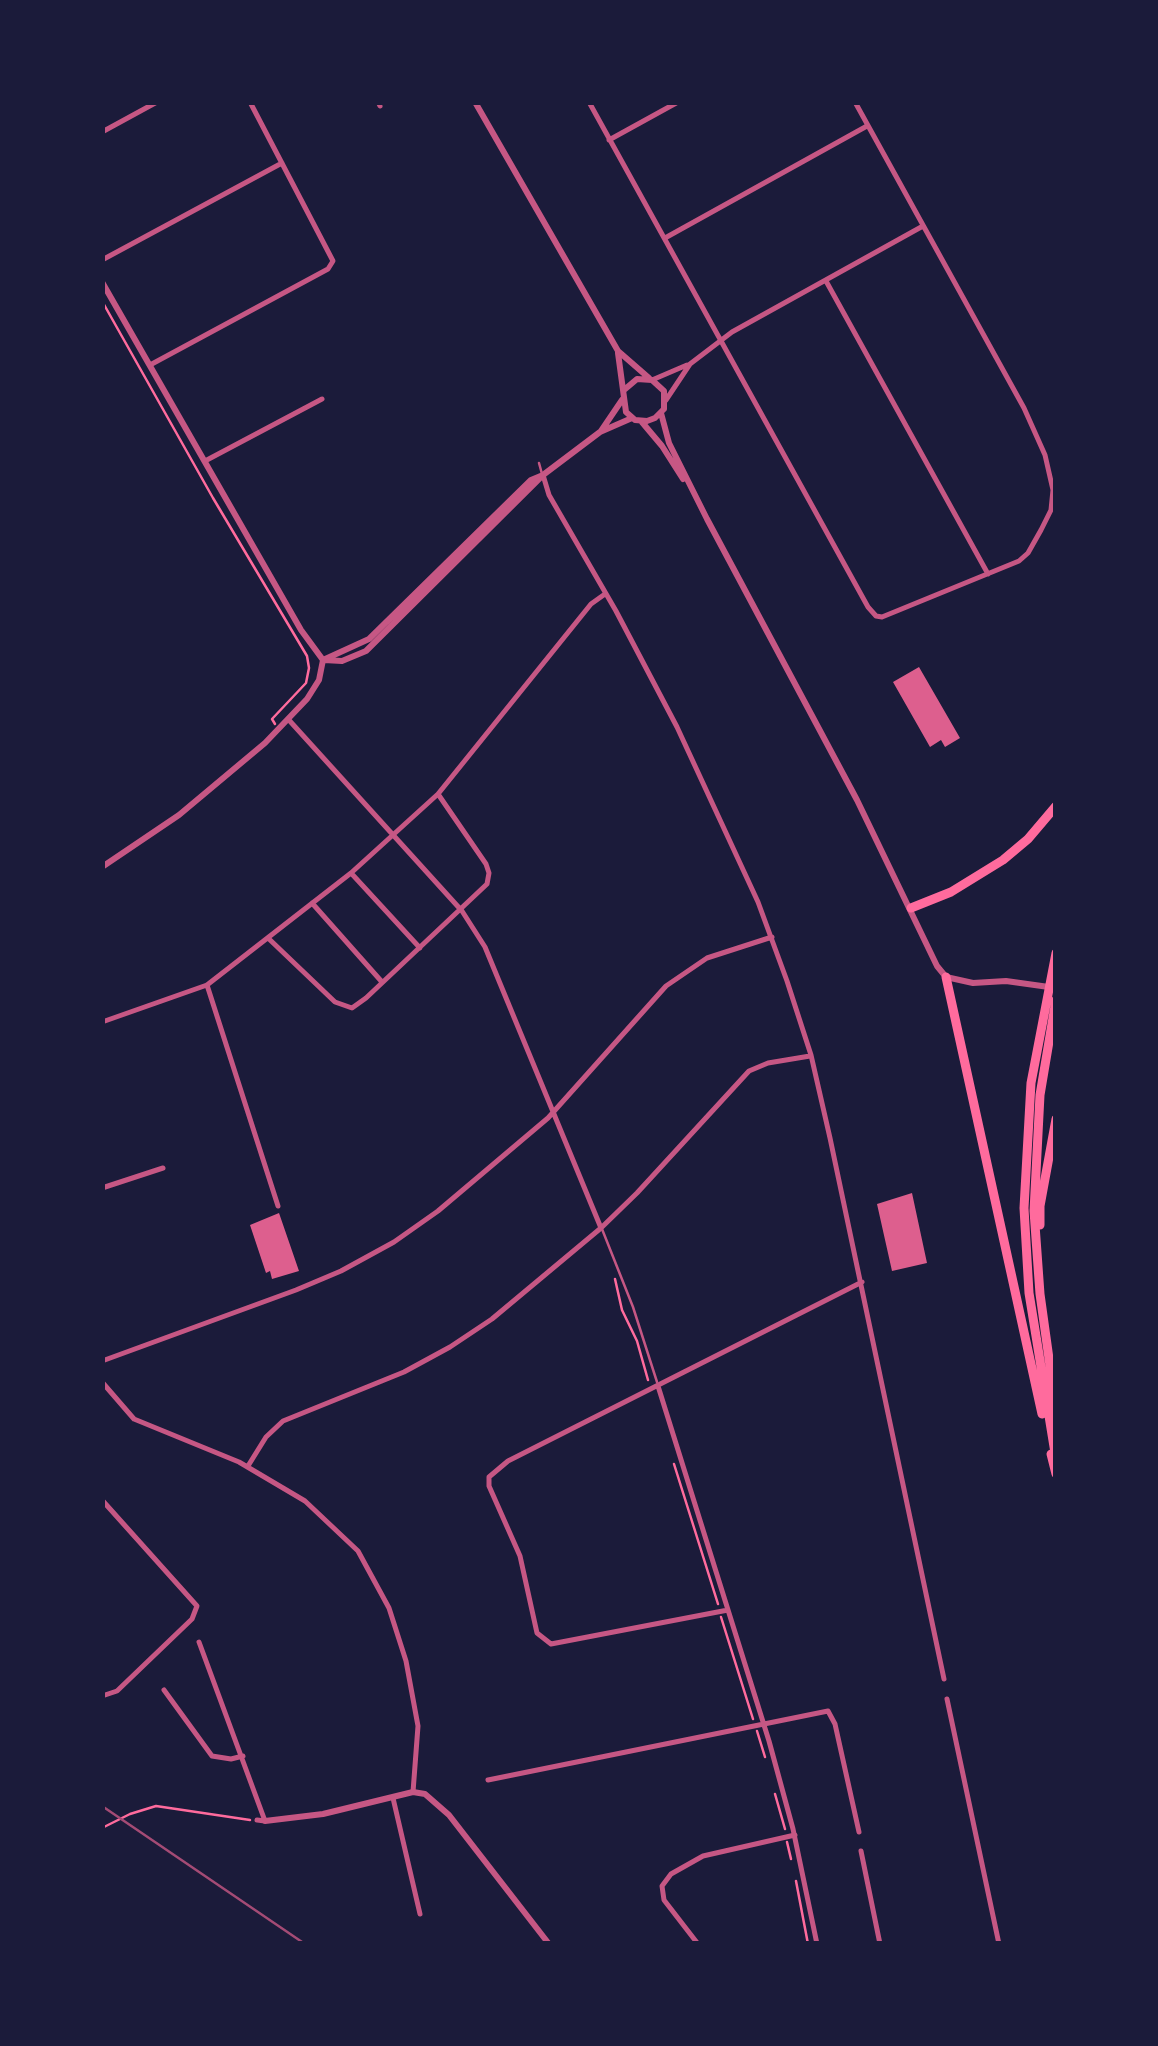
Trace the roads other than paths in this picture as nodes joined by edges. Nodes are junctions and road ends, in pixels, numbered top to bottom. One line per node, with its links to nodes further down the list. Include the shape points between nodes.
1 (157, 102): 8 (street)
2 (250, 102): 10 (street)
3 (474, 102): 17 (street)
4 (588, 102): 9 (street)
5 (678, 102): 9 (street)
6 (855, 102): 7 (street)
7 (867, 126): 11 (street); 12 (street)
8 (102, 132)
9 (609, 140): 12 (street)
10 (282, 163): 13 (street); 18 (street, via 333,261 328,269)
11 (923, 226): 14 (street); 32 (street, via 1024,408 1052,482 1050,510 1032,548)
12 (665, 238): 16 (street)
13 (102, 260)
14 (826, 281): 16 (street); 32 (street)
15 (102, 282): 18 (street)
16 (722, 340): 19 (street); 32 (street, via 879,618)
17 (618, 352): 20 (street); 21 (street)
18 (150, 364): 28 (street)
19 (690, 364): 20 (street); 24 (street)
20 (651, 379): 21 (street, via 634,380); 24 (street)
21 (624, 390): 23 (street)
22 (322, 399): 28 (street)
23 (622, 400): 26 (street); 27 (street)
24 (666, 400): 25 (street)
25 (661, 413): 26 (street); 31 (street)
26 (637, 420): 27 (street); 31 (street, via 662,446)
27 (600, 432): 30 (street)
28 (206, 461): 34 (street)
29 (539, 462): 30 (lane)
30 (542, 475): 33 (street); 34 (street, via 369,639)
31 (707, 519): 42 (street)
32 (988, 574)
33 (605, 594): 36 (street); 45 (street, via 677,728)
34 (323, 660): 35 (street, via 319,680)
35 (288, 719): 38 (street); 39 (street, via 208,794)
36 (438, 794): 38 (street); 43 (street, via 489,873)
37 (1056, 806): 42 (highway, via 1003,860)
38 (392, 837): 40 (street); 43 (street)
39 (102, 867)
40 (351, 873): 41 (street); 46 (street)
41 (312, 903): 44 (street); 49 (street)
42 (912, 908): 48 (street)
43 (462, 911): 46 (street); 55 (street, via 497,972)
44 (268, 938): 49 (street, via 343,1006 354,1008); 50 (street)
45 (772, 938): 54 (street); 55 (street, via 707,958 666,986)
46 (420, 948): 49 (street)
47 (1056, 952): 52 (highway)
48 (946, 977): 51 (street); 69 (highway)
49 (382, 982)
50 (207, 985): 53 (street); 59 (street)
51 (1056, 988)
52 (1051, 1002): 62 (highway, via 1034,1178); 67 (highway, via 1028,1104 1024,1230)
53 (102, 1022)
54 (811, 1055): 60 (street, via 750,1070); 61 (street)
55 (554, 1112): 60 (street); 63 (street, via 438,1212 378,1252)
56 (1056, 1119): 62 (highway, via 1040,1206)
57 (163, 1168): 58 (street)
58 (102, 1188)
59 (278, 1206)
60 (601, 1228): 65 (lane); 68 (street, via 450,1348 279,1424)
61 (862, 1282): 65 (street); 73 (street)
62 (1046, 1332): 66 (highway)
63 (102, 1362)
64 (102, 1382): 68 (street, via 124,1411 148,1427)
65 (654, 1387): 71 (street); 71 (street, via 498,1467 489,1486 520,1556 537,1632 550,1644)
66 (1056, 1409)
67 (1056, 1460)
68 (248, 1466): 80 (street, via 316,1509 358,1551 375,1580 399,1636 418,1716)
69 (1056, 1474)
70 (102, 1500): 75 (street, via 196,1608 118,1691)
71 (724, 1611): 77 (street)
72 (199, 1642): 78 (street)
73 (944, 1680)
74 (164, 1690): 78 (street, via 212,1756)
75 (102, 1696)
76 (948, 1700): 91 (street)
77 (764, 1725): 79 (street); 83 (street, via 828,1711); 84 (street)
78 (243, 1756): 82 (street)
79 (488, 1780)
80 (412, 1792): 81 (street); 87 (street, via 438,1803)
81 (393, 1798): 82 (street); 86 (street)
82 (261, 1820)
83 (859, 1832)
84 (795, 1836): 88 (street, via 703,1856 666,1880 664,1900); 89 (street)
85 (861, 1851): 90 (street)
86 (420, 1914)
87 (549, 1944)
88 (698, 1944)
89 (817, 1944)
90 (880, 1944)
91 (999, 1944)

